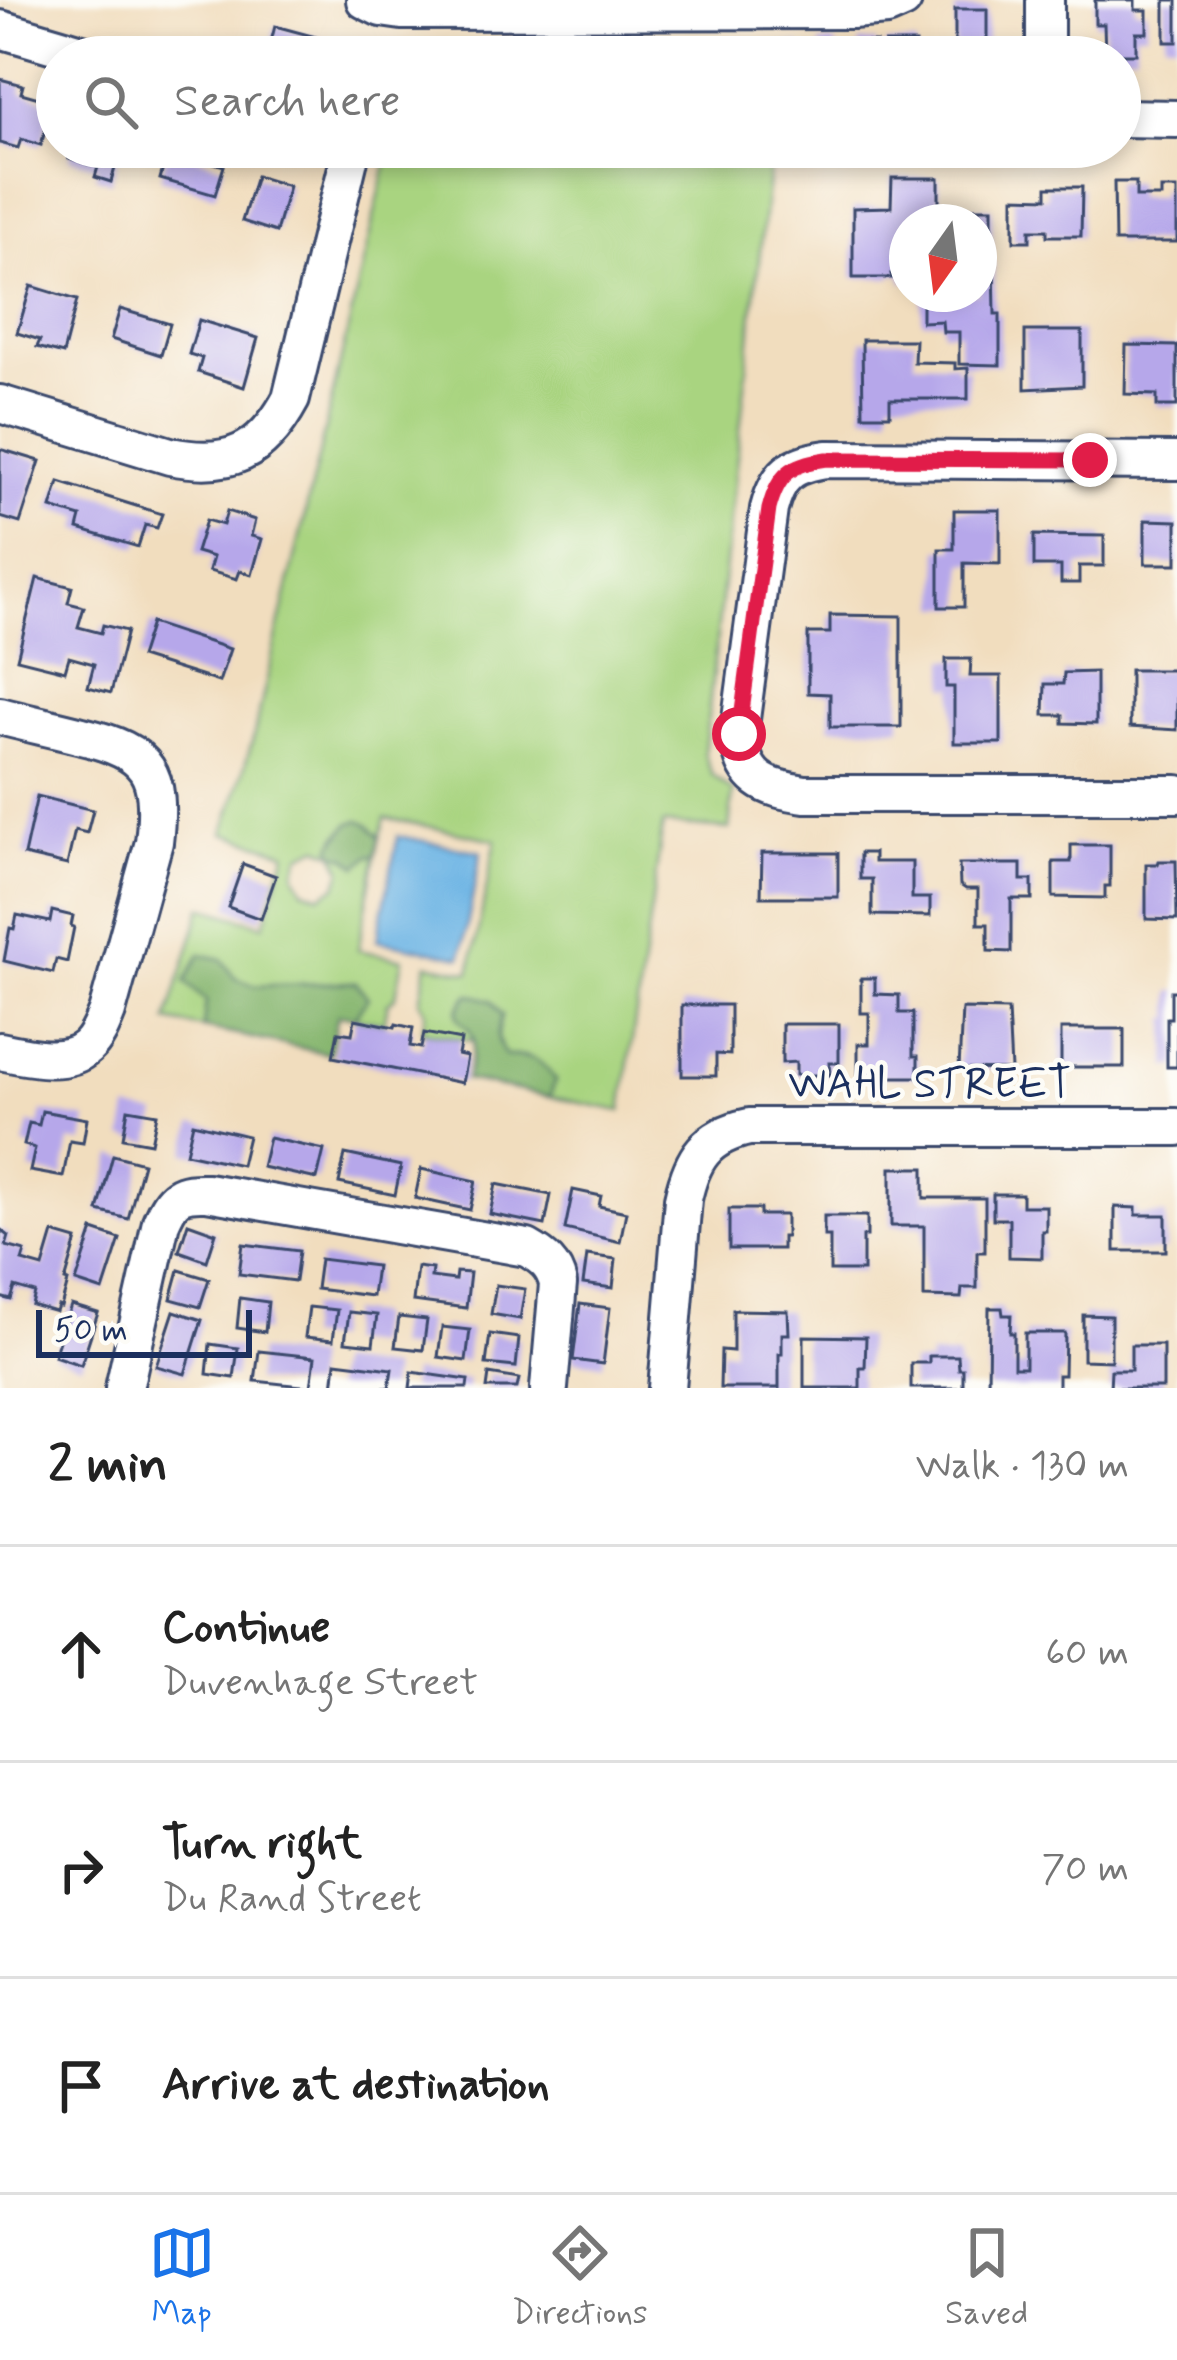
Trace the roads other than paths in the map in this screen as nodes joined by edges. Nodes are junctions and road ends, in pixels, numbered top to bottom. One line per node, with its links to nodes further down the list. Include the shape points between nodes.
1 (365, 0): 2 (street, via 426,11 852,10)
2 (903, 0)
3 (1045, 0): 5 (street)
4 (0, 29): 6 (street)
5 (1046, 36)
6 (36, 40)
7 (1141, 118): 8 (street)
8 (1177, 119)
9 (347, 168): 10 (street, via 291,399 245,453 185,459)
10 (0, 404)
11 (1177, 460): 13 (street, via 827,459 779,480 739,734 748,770 763,784 805,794)
12 (0, 716): 14 (street, via 106,741 139,758 157,796 154,842 98,1034 72,1055)
13 (1177, 794)
14 (0, 1051)
15 (1177, 1127): 18 (street, WAHL STREET, via 726,1132 688,1176)
16 (124, 1388): 17 (street, via 161,1222 187,1191 527,1248 556,1272 558,1284)
17 (549, 1388)
18 (667, 1388)

